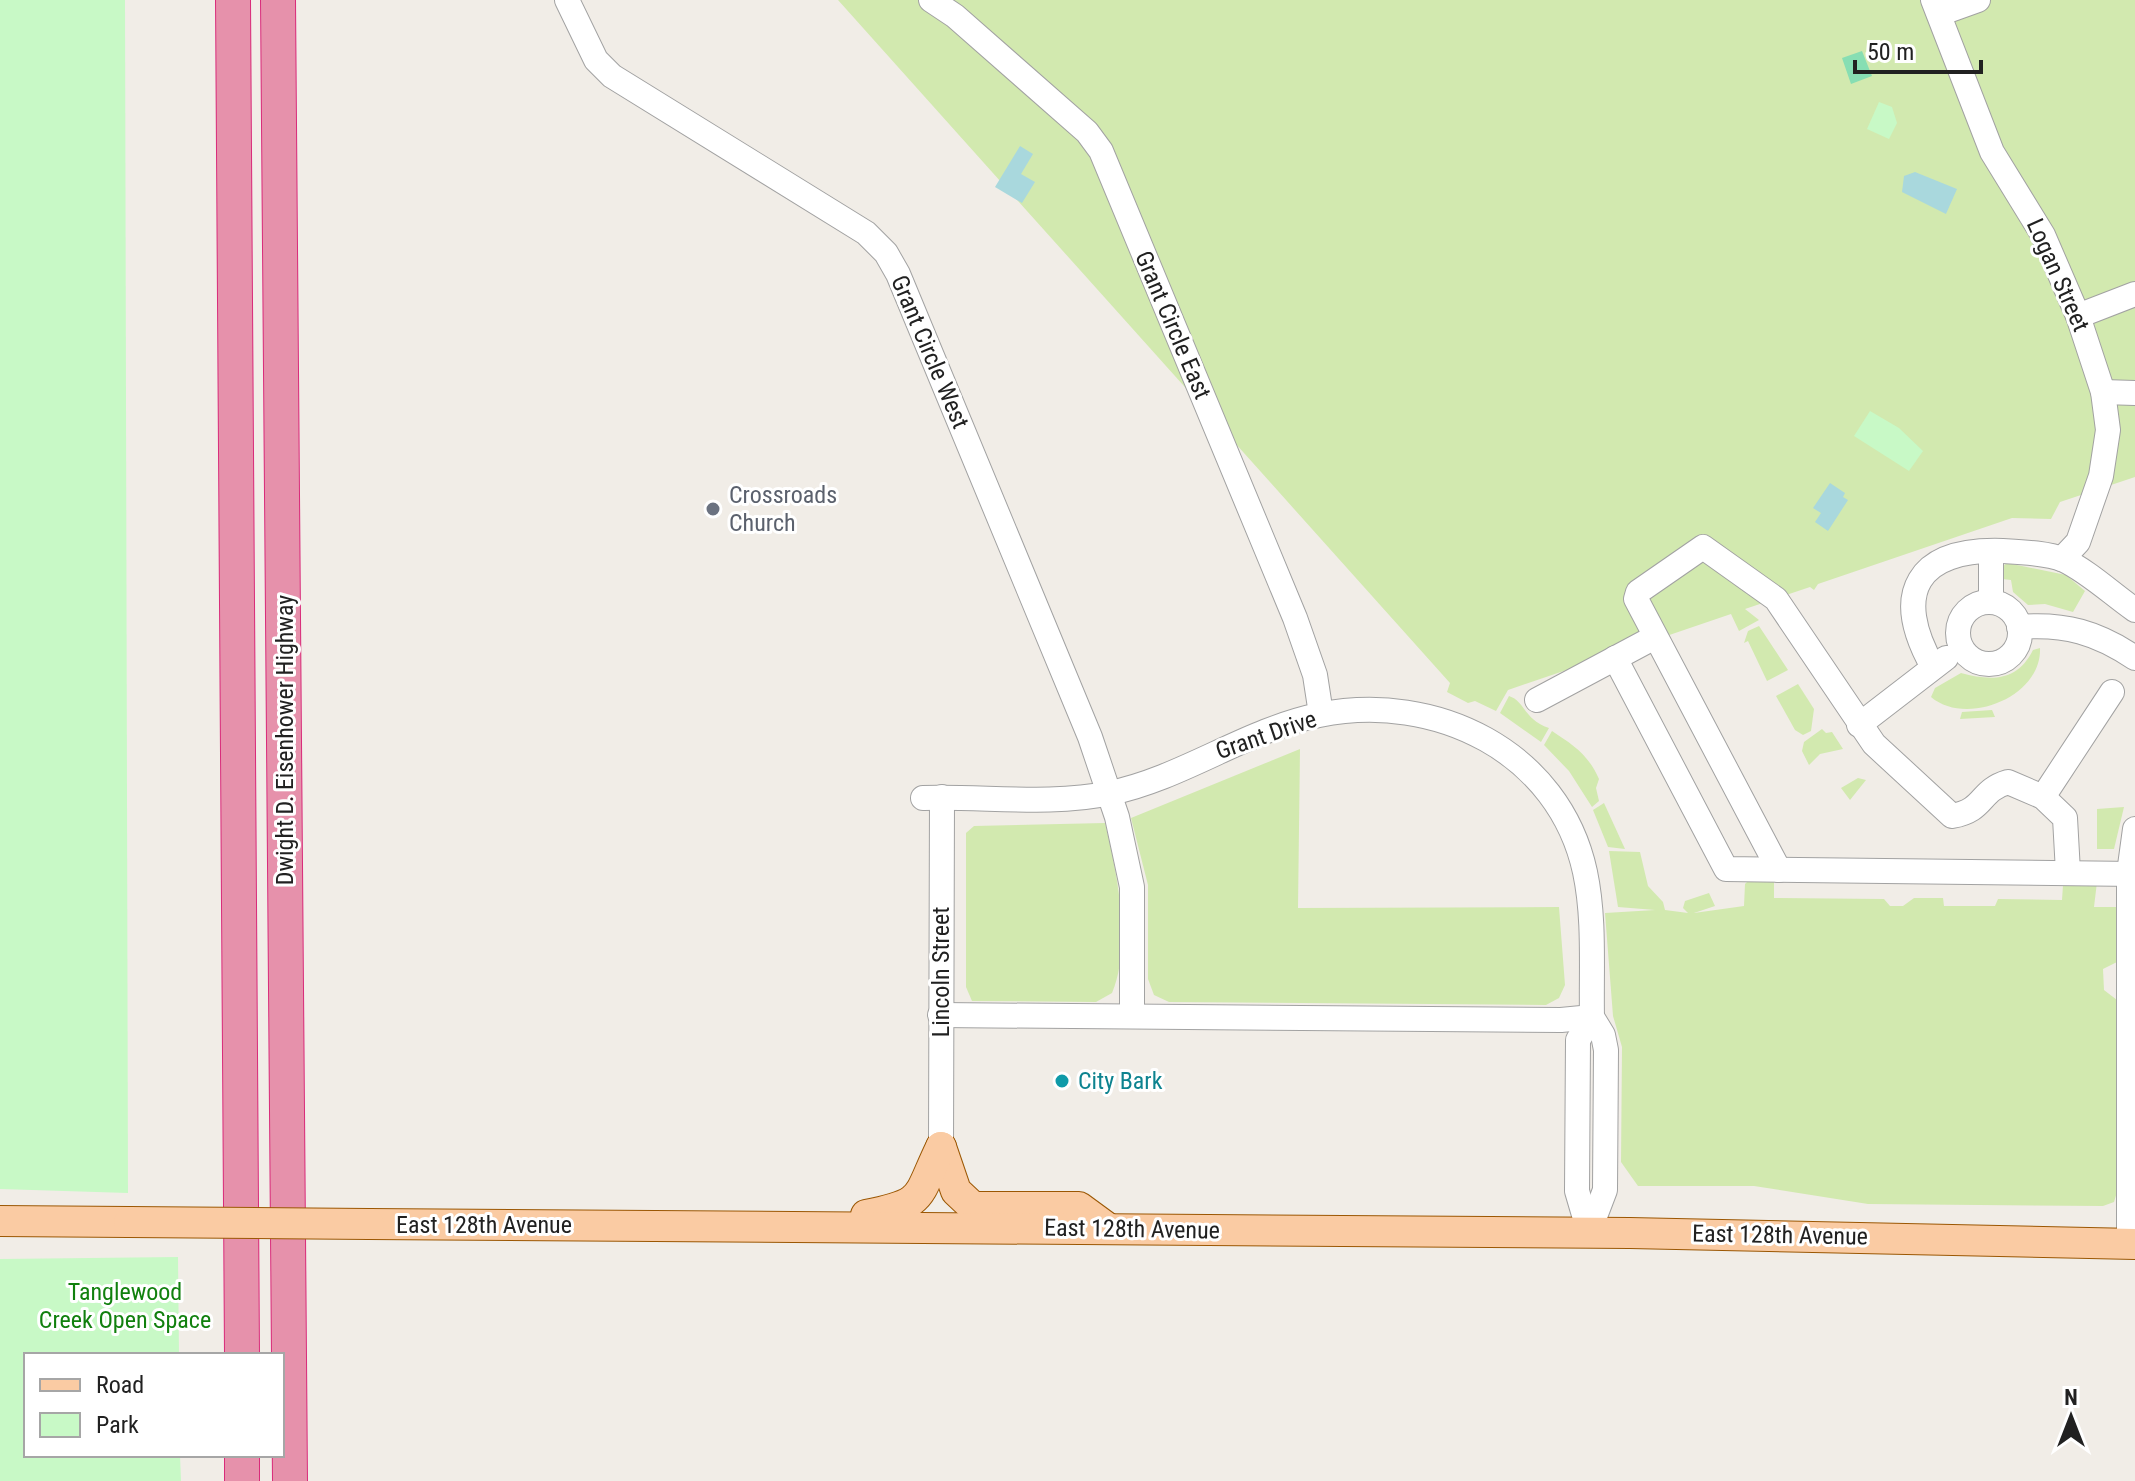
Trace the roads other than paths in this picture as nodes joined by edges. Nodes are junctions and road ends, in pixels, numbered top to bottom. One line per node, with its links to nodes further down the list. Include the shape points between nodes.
1 (214, 0): 44 (highway)
2 (233, 0): 45 (highway)
3 (253, 0): 46 (highway)
4 (278, 0): 53 (highway, Dwight D. Eisenhower Highway)
5 (567, 0): 27 (street, Grant Circle West, via 596,60 612,76 866,233 886,253 1080,713)
6 (931, 0): 25 (street, Grant Circle East, via 1075,122 1101,151 1295,618 1315,675)
7 (1978, 0): 8 (street)
8 (1936, 7): 10 (street, Logan Street, via 1992,152 2035,219)
9 (2135, 294): 10 (street)
10 (2078, 316): 11 (street, Logan Street)
11 (2103, 392): 12 (street); 14 (street, Logan Street, via 2108,430 2101,476 2078,542)
12 (2135, 393)
13 (1991, 551): 14 (street); 15 (street); 22 (street, via 1949,556 1929,568 1918,584 1911,605 1914,627)
14 (2062, 559): 16 (street)
15 (1991, 602): 17 (street, via 2012,612); 19 (street, via 1973,606 1960,620)
16 (2135, 610)
17 (2019, 627): 19 (street, via 2013,652 1999,662 1981,663); 21 (street, via 2079,629)
18 (1655, 637): 20 (street); 26 (street, via 1640,609 1638,592 1703,547 1776,599); 31 (street)
19 (1961, 647): 22 (street)
20 (1615, 658): 24 (street); 31 (street, via 1726,869)
21 (2135, 658)
22 (1933, 667): 26 (street)
23 (2112, 692): 29 (street)
24 (1537, 700)
25 (1321, 714): 27 (street, Grant Drive); 37 (street, Grant Drive, via 1424,714 1453,722 1513,754 1546,787 1570,823 1586,874)
26 (1859, 725): 29 (street, via 1952,816 1971,812 1993,786 2008,782)
27 (1109, 794): 28 (street, Grant Drive); 36 (street, Grant Circle West, via 1132,887)
28 (933, 797): 35 (street, Lincoln Street)
29 (2043, 797): 32 (street, via 2065,818)
30 (2135, 829): 33 (street)
31 (1779, 870): 32 (street)
32 (2068, 872): 33 (street)
33 (2132, 873): 34 (street)
34 (2132, 979): 43 (street)
35 (940, 1015): 36 (street); 38 (street, Lincoln Street)
36 (1132, 1016): 37 (street)
37 (1592, 1017): 42 (street, Grant Drive, via 1606,1050 1605,1190)
38 (941, 1147): 40 (main road, via 927,1184 913,1203); 41 (main road, via 956,1191 973,1207 1079,1207)
39 (0, 1221): 40 (main road, East 128th Avenue, bridge)
40 (805, 1227): 41 (main road, East 128th Avenue)
41 (1109, 1229): 42 (main road, East 128th Avenue)
42 (1589, 1232): 43 (main road, East 128th Avenue)
43 (2132, 1244)
44 (221, 1353)
45 (242, 1353)
46 (261, 1353)
47 (221, 1457): 50 (highway)
48 (242, 1457): 51 (highway)
49 (261, 1457): 52 (highway)
50 (221, 1481)
51 (242, 1481)
52 (261, 1481)
53 (290, 1481)

